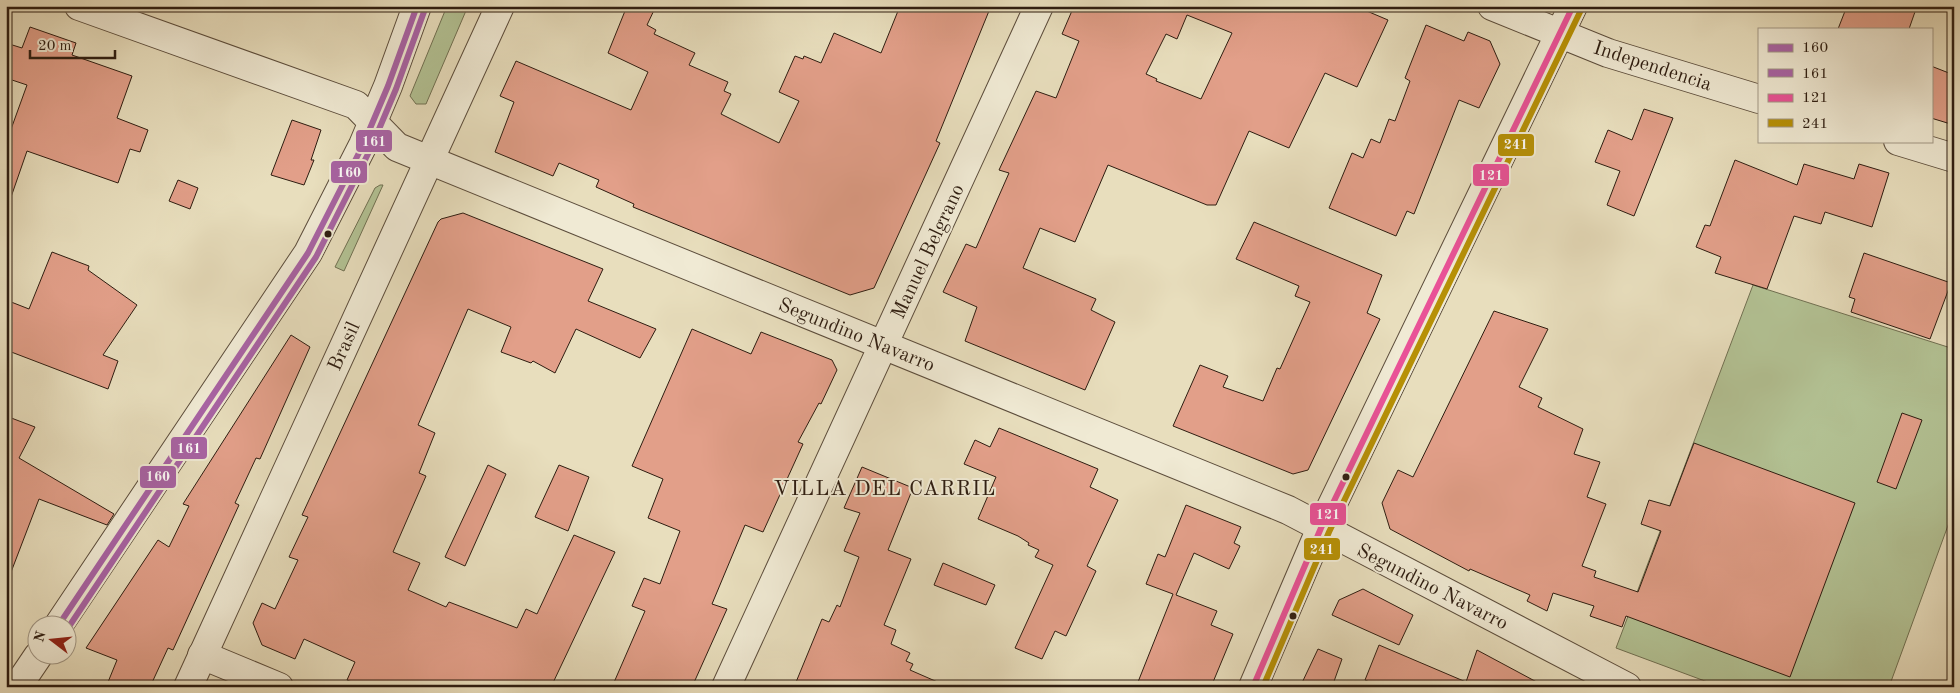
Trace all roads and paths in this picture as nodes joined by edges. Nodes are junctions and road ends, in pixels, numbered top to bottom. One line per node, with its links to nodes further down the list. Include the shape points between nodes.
1 (80, 6): 9 (street, Segundino Navarro, via 356,105)
2 (417, 6): 9 (street)
3 (500, 6): 12 (street, Brasil)
4 (1039, 6): 13 (street, Manuel Belgrano)
5 (1492, 6): 7 (street, Independencia)
6 (1574, 6): 7 (street)
7 (1560, 34): 8 (street, Independencia, via 1608,53); 14 (street)
8 (1758, 99)
9 (372, 122): 12 (street, Segundino Navarro, via 397,147); 15 (street, via 308,253)
10 (1901, 142): 11 (street)
11 (1954, 158)
12 (428, 160): 13 (street, Segundino Navarro); 16 (street, Brasil)
13 (884, 345): 14 (street, Segundino Navarro, via 1288,510); 21 (street, Manuel Belgrano)
14 (1320, 528): 22 (street); 23 (street, Segundino Navarro)
15 (65, 616)
16 (202, 655): 19 (street, Brasil); 20 (street)
17 (31, 666): 18 (street)
18 (17, 687)
19 (188, 687)
20 (279, 687)
21 (726, 687)
22 (1253, 687)
23 (1627, 687)

